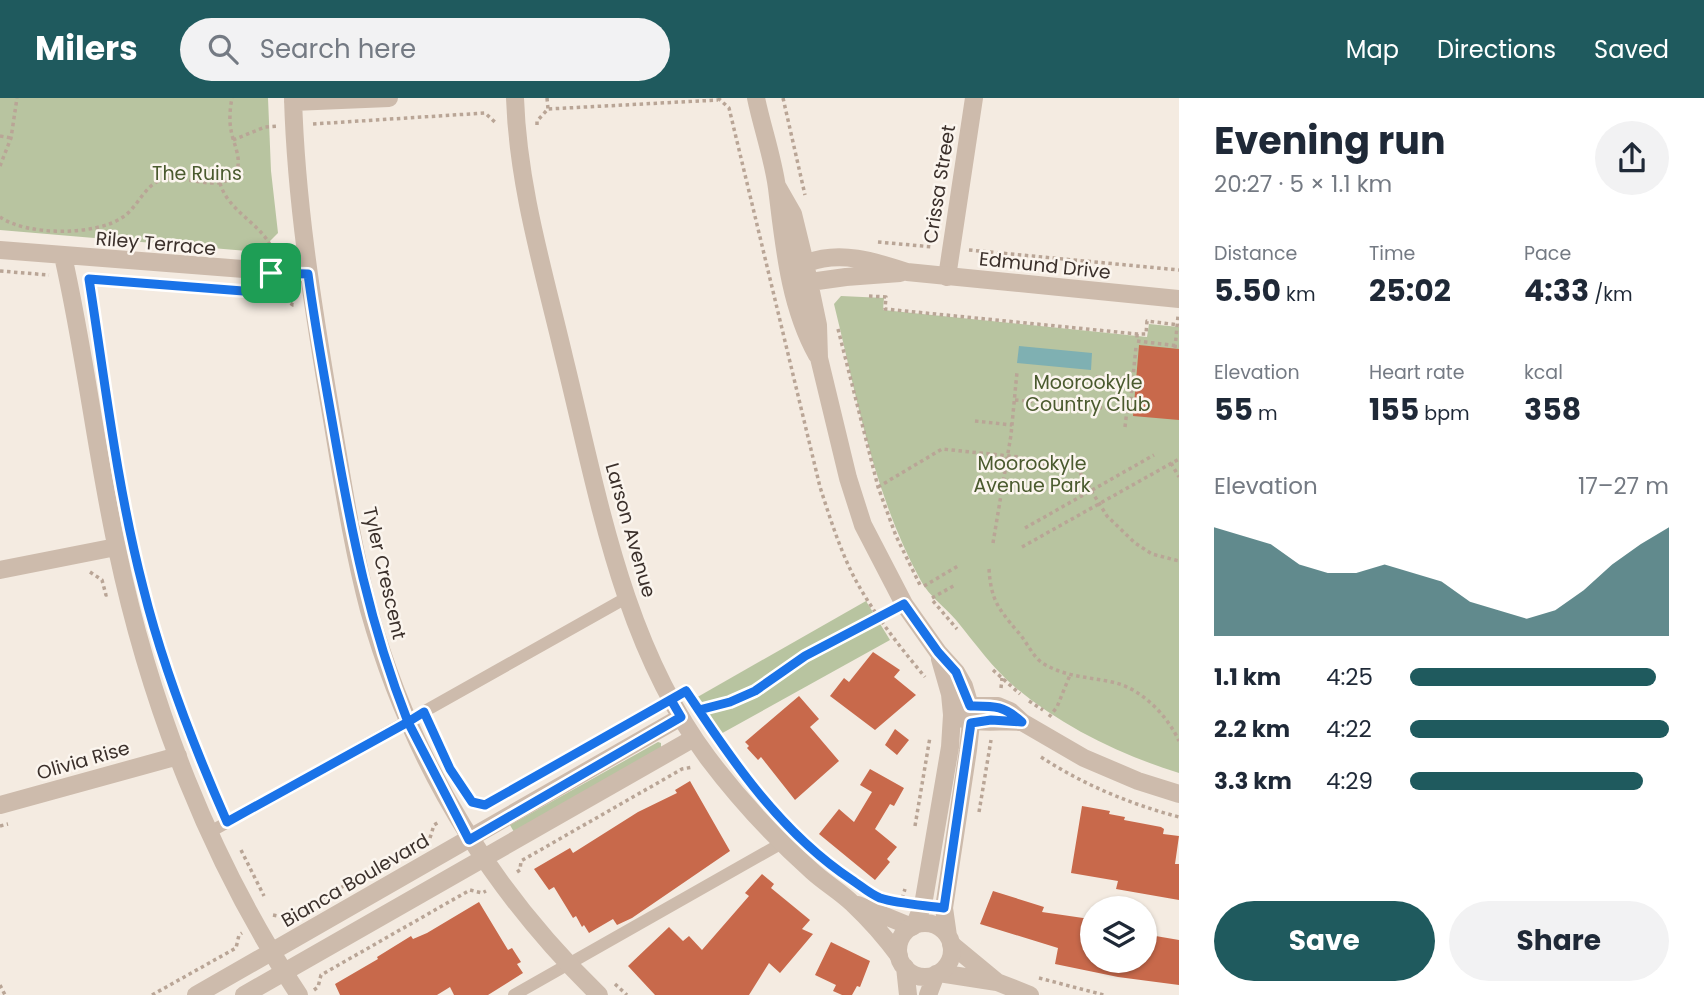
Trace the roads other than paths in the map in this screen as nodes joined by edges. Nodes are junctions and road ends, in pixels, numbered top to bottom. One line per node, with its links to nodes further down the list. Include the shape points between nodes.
1 (389, 98): 5 (street)
2 (515, 98): 19 (street, Larson Avenue, via 523,185)
3 (755, 98): 6 (street)
4 (974, 98): 12 (street, Crissa Street)
5 (293, 100): 11 (street, Tyler Crescent)
6 (777, 186): 9 (street, via 793,214); 13 (street)
7 (0, 250): 8 (street, Riley Terrace)
8 (63, 256): 11 (street, Riley Terrace); 17 (street)
9 (805, 263): 10 (street, Edmund Drive, via 860,259); 13 (street); 14 (street)
10 (906, 272): 12 (street, Edmund Drive); 14 (street, Edmund Drive)
11 (308, 274): 24 (street, Tyler Crescent, via 360,572 382,653)
12 (947, 277): 15 (street, Edmund Drive)
13 (791, 278): 14 (street, Edmund Drive); 16 (street, via 803,329)
14 (810, 282): 16 (street)
15 (1178, 307)
16 (819, 358): 20 (street, via 854,499 874,549 904,604)
17 (116, 547): 18 (street); 26 (street, via 144,655)
18 (0, 570)
19 (626, 598): 23 (street, Larson Avenue); 24 (lane)
20 (938, 652): 21 (street, via 956,672); 22 (street)
21 (970, 714): 22 (street); 27 (street, via 996,713 1022,722 1111,771); 35 (street, via 944,908)
22 (952, 715): 34 (street, via 923,905)
23 (681, 717): 25 (street, Larson Avenue); 30 (street, Bianca Boulevard)
24 (408, 722): 29 (lane); 30 (street, Tyler Crescent)
25 (694, 738): 31 (street, Larson Avenue); 32 (street)
26 (178, 756): 28 (street, Olivia Rise); 29 (street)
27 (1179, 794)
28 (0, 805)
29 (210, 832): 36 (street)
30 (469, 840): 32 (street, Tyler Crescent); 36 (street, Bianca Boulevard)
31 (782, 843): 33 (street, Larson Avenue); 38 (lane)
32 (484, 859): 38 (street, Tyler Crescent); 39 (street)
33 (852, 902): 34 (street, Larson Avenue); 37 (street, Larson Avenue)
34 (913, 927): 35 (street, via 930,924 943,930); 37 (street, via 901,940)
35 (949, 940): 40 (street, via 951,957); 41 (street)
36 (272, 952): 39 (street); 42 (street, Bianca Boulevard)
37 (902, 961): 40 (street, via 916,975); 47 (street)
38 (568, 965): 45 (lane); 46 (street, Tyler Crescent)
39 (284, 972): 43 (street); 44 (street)
40 (938, 974): 41 (street); 48 (street)
41 (998, 982): 49 (street)
42 (196, 995)
43 (244, 995)
44 (299, 995)
45 (514, 995)
46 (599, 995)
47 (908, 995)
48 (928, 995)
49 (1030, 995)

